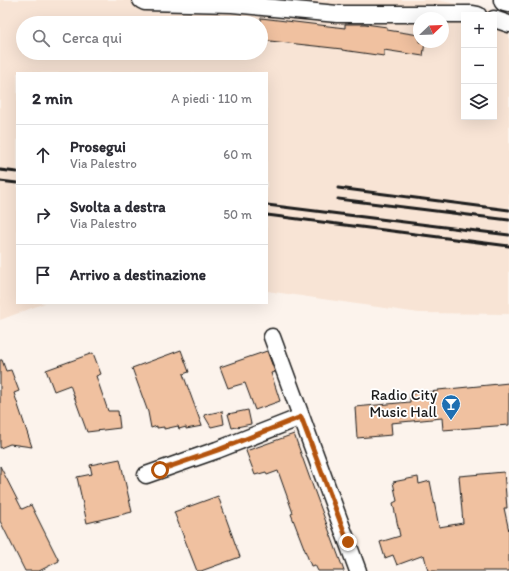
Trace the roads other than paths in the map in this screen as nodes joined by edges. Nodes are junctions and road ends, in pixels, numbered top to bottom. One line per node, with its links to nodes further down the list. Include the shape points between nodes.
1 (141, 0): 4 (street, via 232,4 337,14)
2 (505, 0): 3 (highway)
3 (509, 1)
4 (461, 14)
5 (497, 21): 6 (street)
6 (509, 24)
7 (272, 337): 8 (street)
8 (301, 417): 9 (street); 10 (street)
9 (146, 475)
10 (358, 571)

